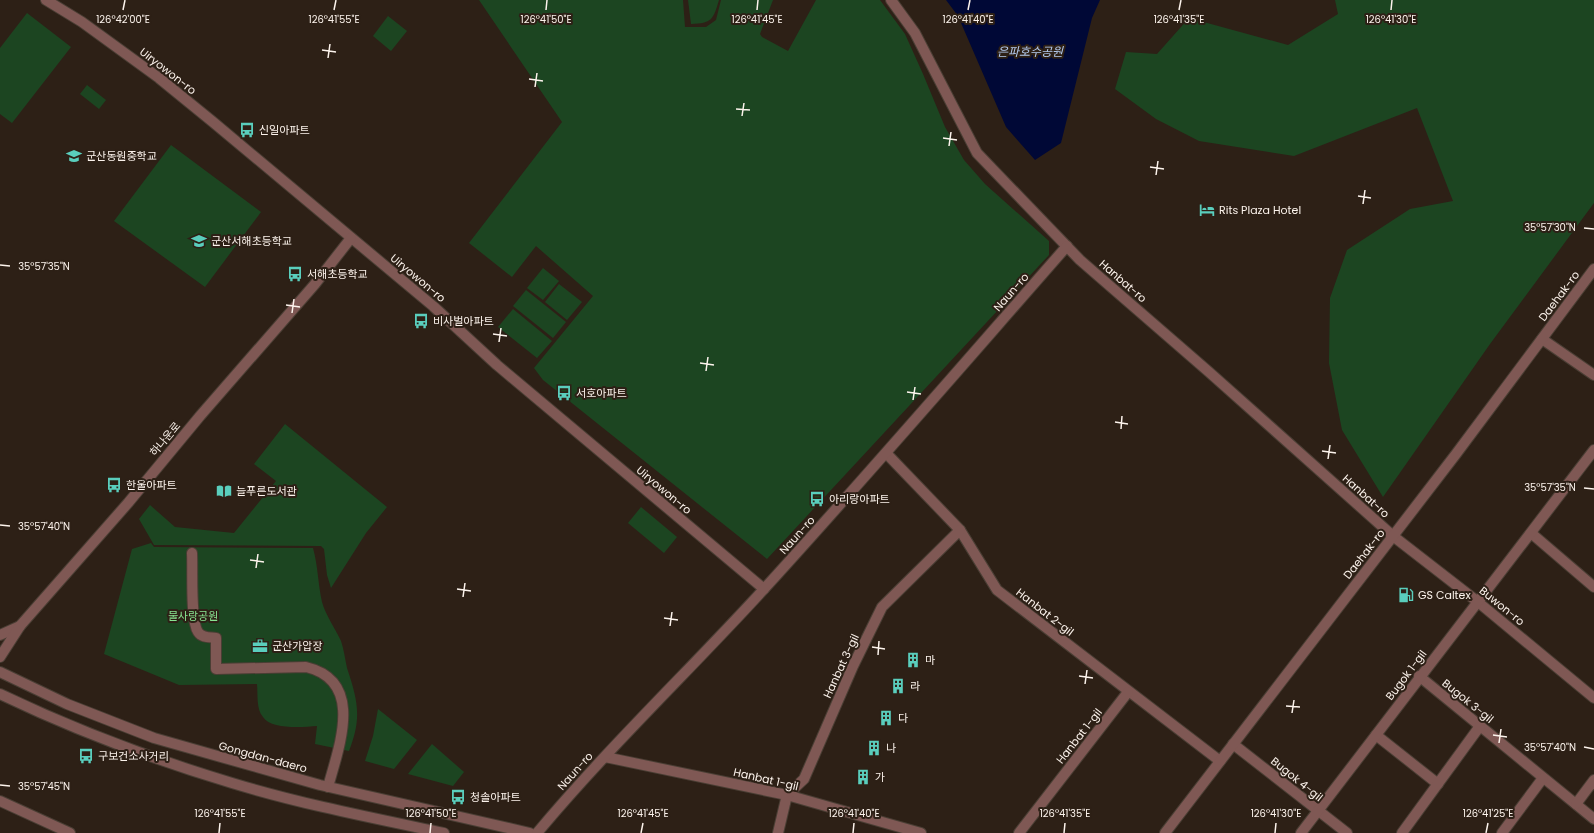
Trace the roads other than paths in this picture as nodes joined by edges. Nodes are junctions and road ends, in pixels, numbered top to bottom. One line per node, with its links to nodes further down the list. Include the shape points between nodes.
1 (46, 0): 3 (street, Uiryowon-ro, via 82,22 159,78)
2 (892, 0): 4 (street, Hanbat-ro, via 915,33 977,153)
3 (351, 238): 15 (street, Uiryowon-ro, via 433,306 497,365); 17 (street, 하나운로, via 315,284)
4 (1067, 246): 9 (street, Naun-ro); 12 (street, Hanbat-ro)
5 (1594, 269): 6 (street, Daehak-ro)
6 (1542, 339): 7 (street); 12 (street, Daehak-ro)
7 (1594, 375)
8 (1594, 450): 11 (street, Bugok 1-gil)
9 (886, 452): 10 (street, Hanbat 2-gil); 15 (street, Naun-ro)
10 (960, 530): 22 (street, Hanbat 2-gil, via 997,590); 34 (street, Hanbat 3-gil, via 882,607 853,666 804,779)
11 (1530, 533): 14 (street); 16 (street, Bugok 1-gil)
12 (1393, 536): 16 (street, Buwon-ro); 27 (street, Daehak-ro)
13 (192, 553): 33 (street, via 194,618 198,632 202,636 216,638 216,669 306,667 319,670 326,675 340,692 343,708 342,735)
14 (1594, 587)
15 (764, 589): 28 (street, Naun-ro)
16 (1478, 602): 21 (street, Bugok 1-gil); 24 (street, Buwon-ro)
17 (20, 626): 18 (street); 19 (street, 하나운로)
18 (0, 635)
19 (0, 657)
20 (0, 672): 33 (street, Gongdan-daero, via 67,704 154,738)
21 (1419, 676): 25 (street, Bugok 3-gil); 26 (street, Bugok 1-gil)
22 (1128, 692): 29 (street, Hanbat 2-gil); 45 (street, Hanbat 1-gil)
23 (0, 694): 40 (street, via 83,731 156,759 232,783)
24 (1594, 698)
25 (1480, 726): 30 (street, Bugok 3-gil); 32 (street)
26 (1376, 735): 32 (street); 37 (street, Bugok 1-gil)
27 (1233, 744): 29 (street, Daehak-ro); 37 (street, Bugok 4-gil)
28 (605, 757): 34 (street, Hanbat 1-gil); 42 (street, Naun-ro)
29 (1220, 761): 46 (street, Daehak-ro)
30 (1543, 778): 36 (street, Bugok 3-gil); 50 (street)
31 (1594, 780): 36 (street)
32 (1438, 784): 49 (street)
33 (328, 787): 41 (street, Gongdan-daero)
34 (787, 795): 43 (street); 44 (street, Hanbat 1-gil)
35 (0, 801): 39 (street)
36 (1576, 804): 38 (street, Bugok 3-gil)
37 (1318, 811): 47 (street, Bugok 1-gil); 48 (street, Bugok 4-gil)
38 (1594, 819)
39 (70, 833)
40 (444, 833)
41 (530, 833)
42 (536, 833)
43 (778, 833)
44 (921, 833)
45 (1019, 833)
46 (1166, 833)
47 (1301, 833)
48 (1347, 833)
49 (1402, 833)
50 (1502, 833)

